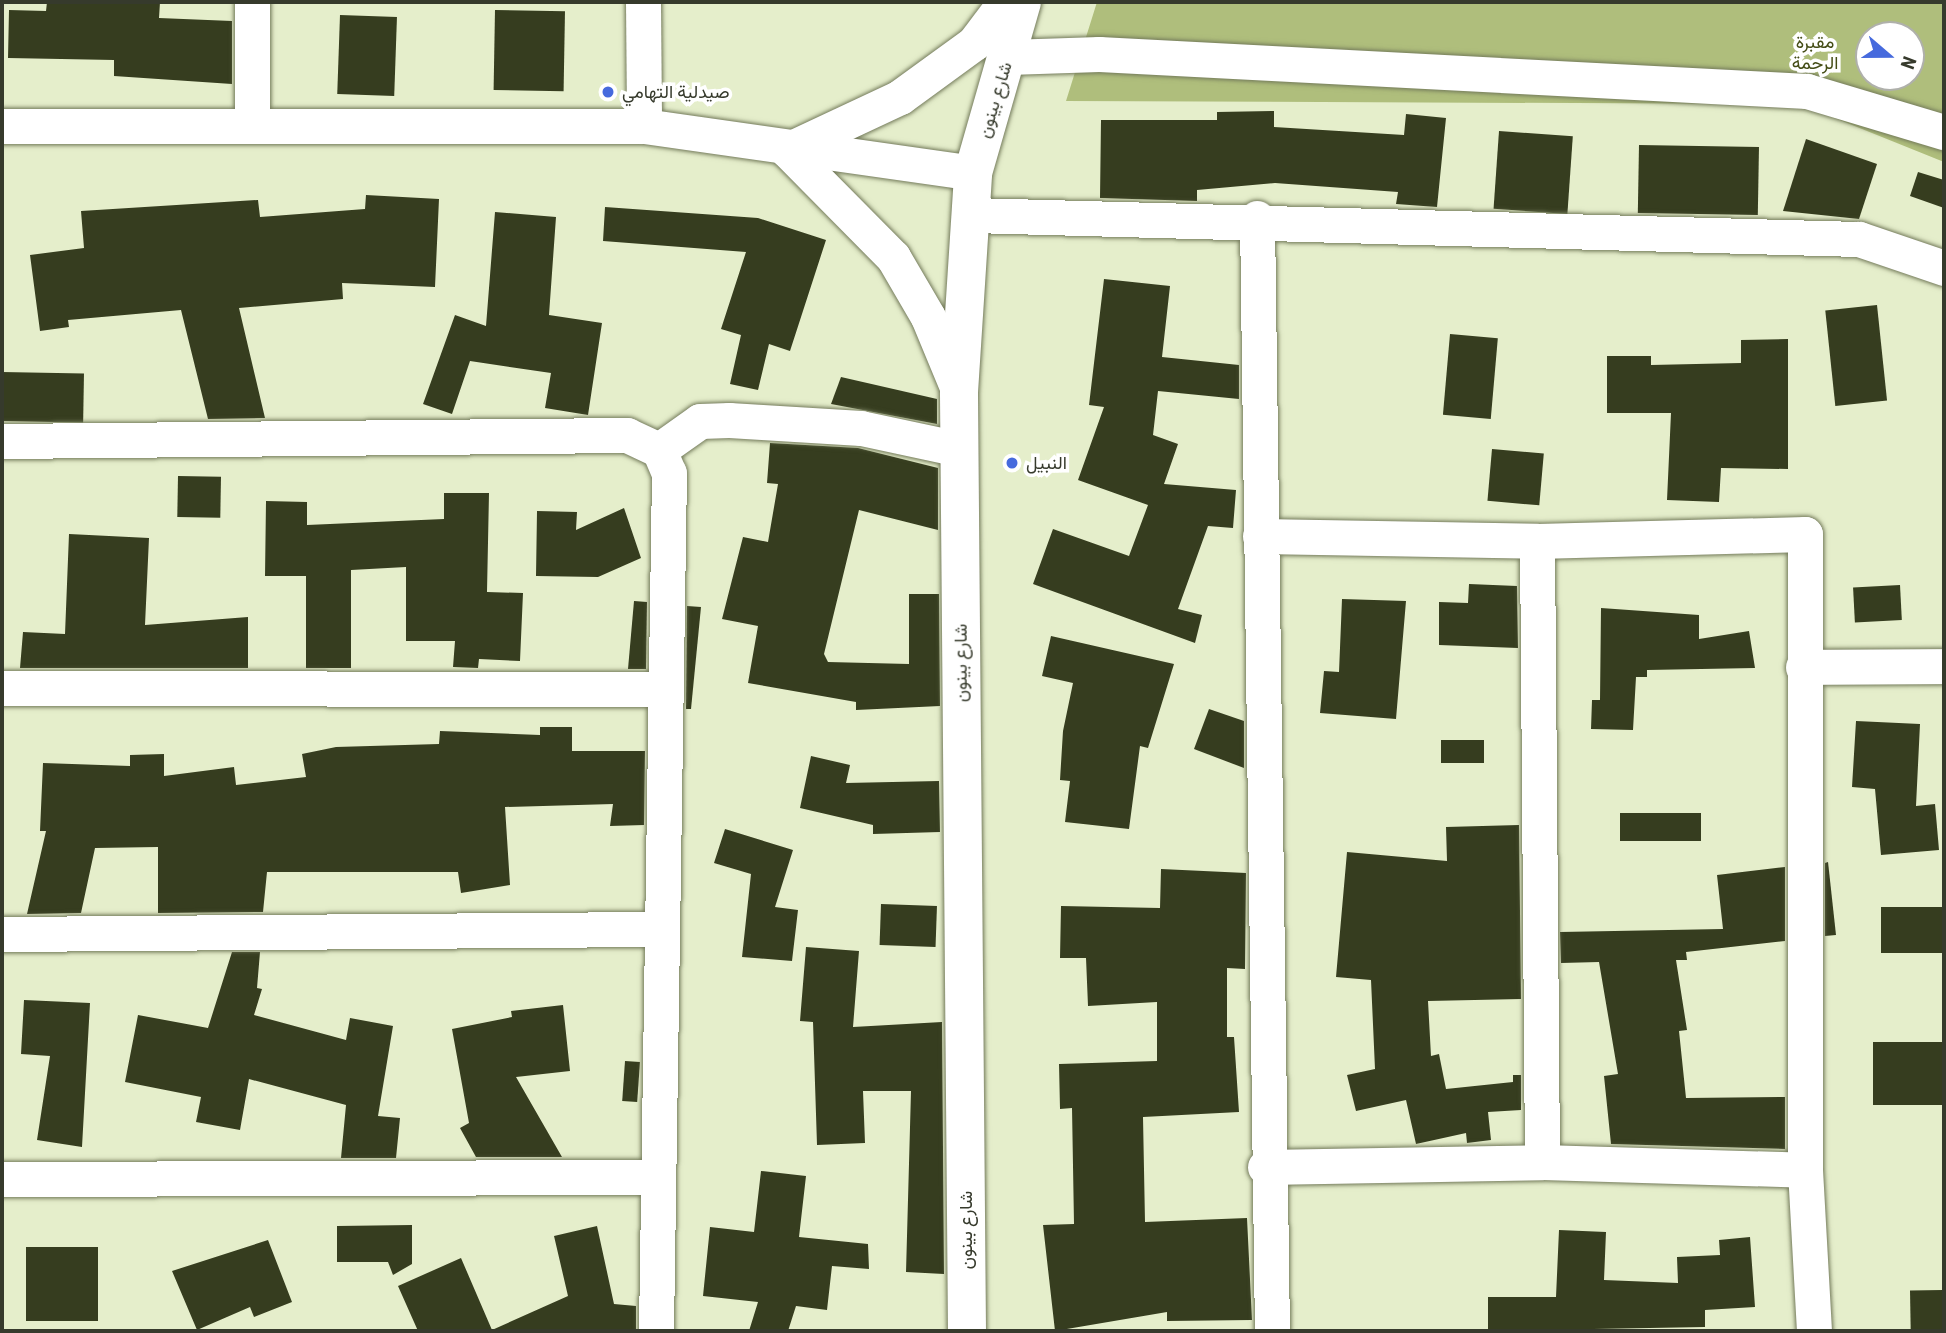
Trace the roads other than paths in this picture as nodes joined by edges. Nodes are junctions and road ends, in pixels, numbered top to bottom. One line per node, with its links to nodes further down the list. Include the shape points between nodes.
1 (253, 2): 6 (street)
2 (643, 2): 8 (street)
3 (1005, 2): 10 (street, via 974,43 900,97)
4 (1022, 2): 5 (street, شارع بينون)
5 (1009, 57): 9 (street, via 1099,54 1807,91); 11 (street, شارع بينون)
6 (252, 122): 7 (street); 8 (street)
7 (2, 126)
8 (644, 126): 10 (street)
9 (1942, 135)
10 (787, 150): 11 (street); 15 (street, via 893,257)
11 (973, 173): 12 (street, شارع بينون)
12 (972, 215): 13 (street); 15 (street, شارع بينون)
13 (1257, 218): 14 (street, via 1859,239); 19 (street)
14 (1944, 268)
15 (959, 392): 17 (street, شارع بينون)
16 (2, 441): 18 (street, via 627,435)
17 (959, 449): 18 (street, via 862,428 729,420 700,421); 33 (street, شارع بينون)
18 (659, 450): 24 (street, via 669,473)
19 (1260, 536): 20 (street); 28 (street)
20 (1537, 541): 22 (street, via 1805,534); 27 (street)
21 (1944, 666): 22 (street)
22 (1803, 667): 29 (street)
23 (2, 688): 24 (street)
24 (662, 689): 25 (street)
25 (658, 929): 26 (street); 30 (street)
26 (2, 934)
27 (1542, 1162): 28 (street); 29 (street)
28 (1265, 1167): 34 (street)
29 (1805, 1170): 35 (street)
30 (655, 1177): 31 (street); 32 (street)
31 (2, 1178)
32 (656, 1331)
33 (967, 1331)
34 (1272, 1331)
35 (1814, 1331)

